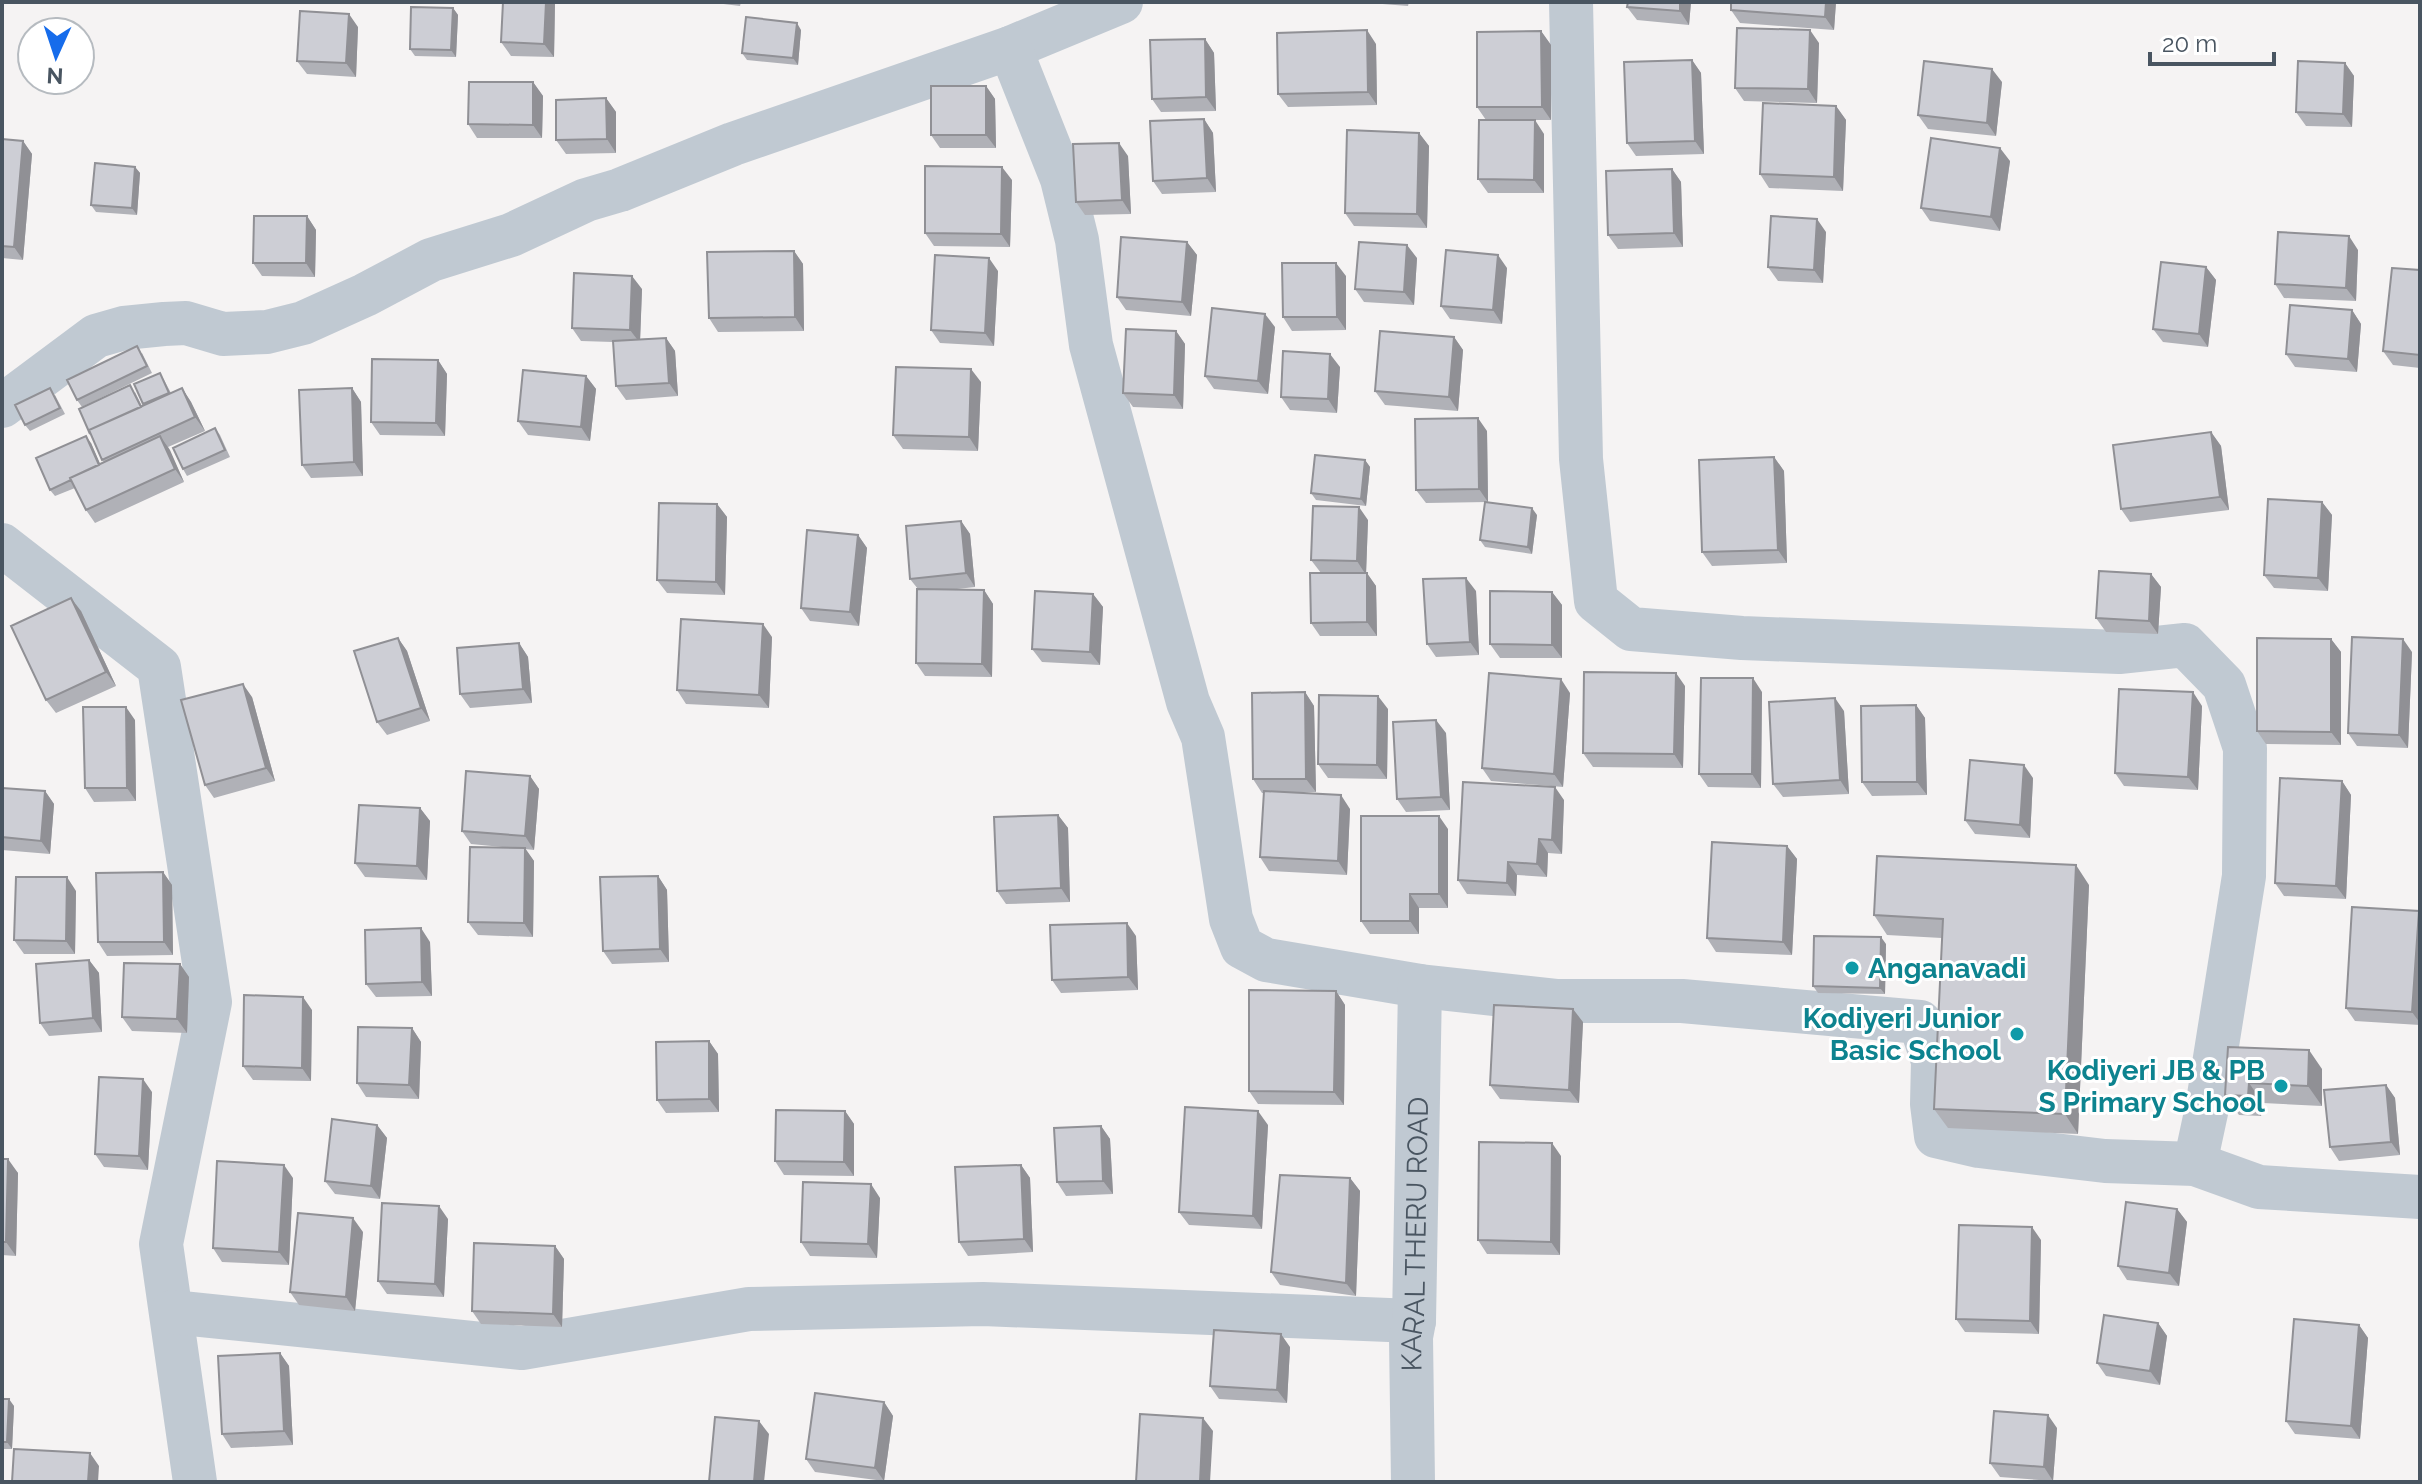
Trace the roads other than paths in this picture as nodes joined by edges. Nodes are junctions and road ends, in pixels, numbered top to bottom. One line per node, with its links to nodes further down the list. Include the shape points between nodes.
1 (1121, 2): 3 (street)
2 (1571, 2): 7 (street, via 1581,459 1596,601 1631,629 1742,638 2119,652 2185,645 2224,685 2245,748 2244,876)
3 (1010, 48): 4 (street, via 733,144 511,235 431,260 303,323 267,332 223,334 186,323 164,324 96,336); 6 (street, via 1062,179 1077,240 1091,345 1188,702 1203,737 1231,919 1242,947 1266,960)
4 (2, 406)
5 (2, 545): 9 (street, via 159,667 210,1002 161,1244)
6 (1420, 986): 7 (street, via 1558,1001 1682,1001 1920,1022 1933,1061 1936,1136 2105,1161); 10 (street, KARAL THERU ROAD)
7 (2195, 1164): 8 (street, via 2259,1187)
8 (2420, 1197)
9 (172, 1312): 10 (street, via 522,1348 749,1309 983,1304); 11 (street)
10 (1414, 1321): 12 (street, KARAL THERU ROAD)
11 (195, 1482)
12 (1413, 1482)

